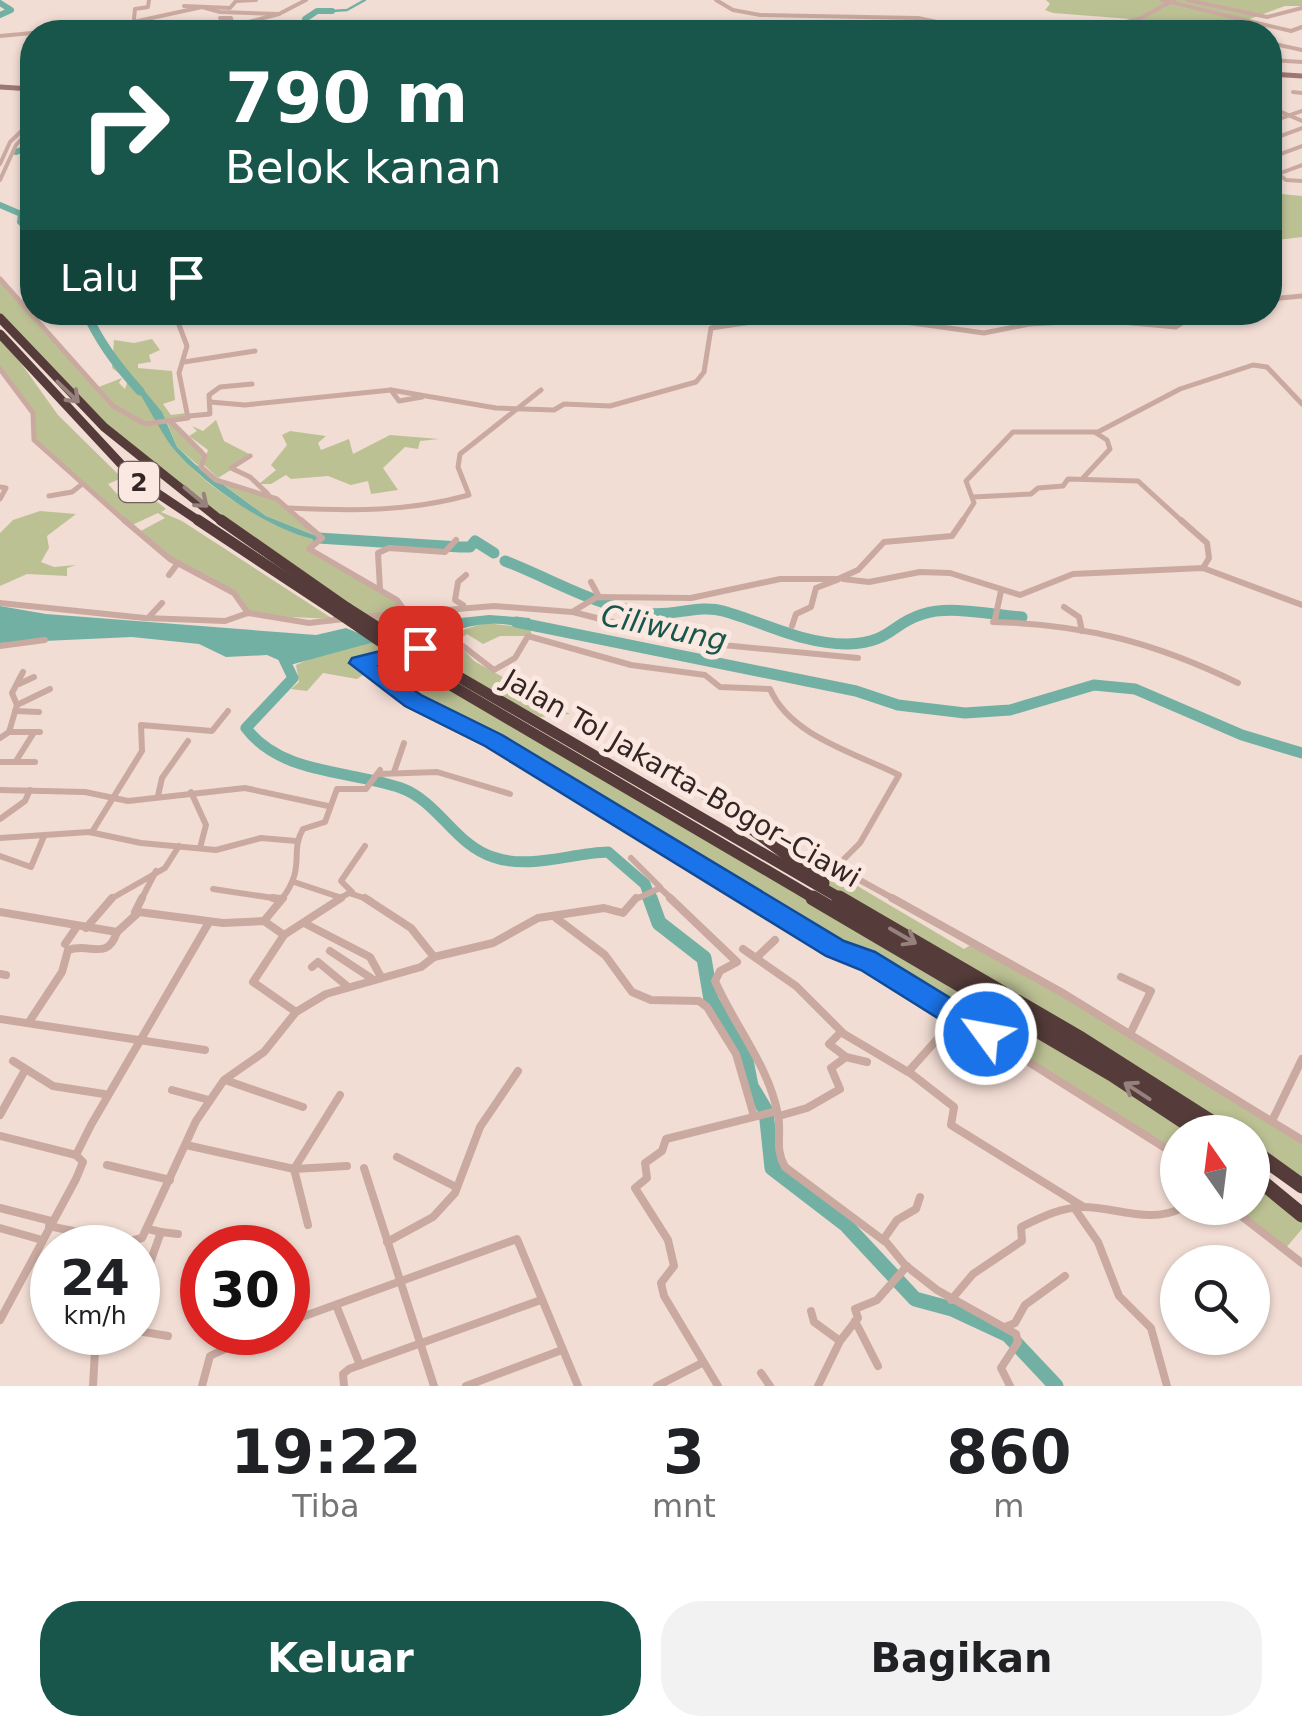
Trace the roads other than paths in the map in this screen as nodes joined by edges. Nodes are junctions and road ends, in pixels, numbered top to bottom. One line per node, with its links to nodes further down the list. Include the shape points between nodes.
1 (149, 0): 13 (street, via 148,7 135,9)
2 (254, 0): 9 (street)
3 (306, 0): 11 (street)
4 (716, 0): 16 (street, via 730,10 776,16)
5 (1162, 0): 7 (street)
6 (1187, 0): 10 (street, via 1266,17)
7 (1172, 1): 17 (street); 18 (street)
8 (184, 6): 9 (street)
9 (202, 7): 11 (street); 13 (street)
10 (1302, 8)
11 (279, 14): 15 (street)
12 (220, 18): 14 (street)
13 (134, 19)
14 (232, 20)
15 (248, 20)
16 (928, 20)
17 (1135, 20)
18 (1247, 20)
19 (1293, 92): 20 (street)
20 (1302, 93)
21 (1302, 111): 23 (street)
22 (1282, 113): 23 (street)
23 (1289, 116): 24 (street); 25 (street)
24 (1282, 118)
25 (1302, 124)
26 (20, 134): 29 (street)
27 (20, 140): 28 (street)
28 (9, 164): 29 (street); 30 (street)
29 (0, 165)
30 (0, 180)
31 (0, 279): 32 (street)
32 (20, 302)
33 (0, 318): 79 (highway, Jalan Tol Jakarta–Bogor–Ciawi / 2, one-way to 79, via 104,427)
34 (40, 325): 51 (street, via 108,402 145,424)
35 (179, 325): 42 (street, via 187,346)
36 (726, 325): 49 (street, via 711,328 704,372 686,386 610,406)
37 (927, 325): 38 (street, via 984,333)
38 (1020, 325)
39 (0, 334): 41 (highway, Jalan Tol Jakarta–Bogor–Ciawi / 2)
40 (255, 351): 42 (street)
41 (21, 358): 44 (highway); 63 (highway, Jalan Tol Jakarta–Bogor–Ciawi / 2, via 115,462)
42 (182, 362): 50 (street)
43 (0, 369): 55 (street, via 33,413 36,444)
44 (28, 373)
45 (252, 384): 47 (street, via 220,387)
46 (541, 390): 49 (street)
47 (210, 402): 49 (street, via 244,405 390,390 399,401 424,396 496,408); 50 (street, via 210,414)
48 (1302, 404): 52 (street, via 1267,368 1253,365 1180,389)
49 (518, 405): 61 (street, via 460,454 468,496 419,509)
50 (189, 416): 51 (street)
51 (166, 421): 57 (street, via 201,447 201,468 216,480)
52 (1095, 432): 54 (street, via 1110,449); 59 (street, via 1010,434 966,481)
53 (250, 456): 57 (street, via 231,468)
54 (1082, 478): 59 (street, via 1032,494); 66 (street, via 1147,485 1208,543)
55 (82, 485): 58 (street); 65 (street)
56 (0, 487): 60 (street, via 6,488)
57 (269, 494): 61 (street)
58 (49, 496)
59 (973, 497): 69 (street, via 949,538 884,542)
60 (0, 499)
61 (288, 508): 71 (street, via 319,539 309,548)
62 (166, 509): 63 (highway)
63 (217, 534): 79 (highway, Jalan Tol Jakarta–Bogor–Ciawi / 2)
64 (453, 545): 71 (street, via 378,553)
65 (178, 563): 67 (street); 81 (street, via 234,593)
66 (1203, 568): 72 (street, via 1104,570 1072,574 1031,594); 76 (street)
67 (169, 575)
68 (466, 575): 77 (street, via 454,600)
69 (840, 579): 72 (street, via 950,572); 73 (street, via 780,579 692,598); 84 (street, via 816,588 811,606 796,614)
70 (591, 582): 73 (street)
71 (380, 590): 80 (street)
72 (1002, 591): 85 (street, via 995,619)
73 (593, 599): 82 (street)
74 (162, 602): 83 (street)
75 (0, 603): 83 (street)
76 (1302, 605)
77 (468, 607): 80 (street); 82 (street)
78 (1064, 607): 85 (street, via 1079,617)
79 (342, 610): 88 (highway, Jalan Tol Jakarta–Bogor–Ciawi / 2, bridge)
80 (404, 610): 81 (street, via 314,623)
81 (248, 612): 83 (street, via 225,621)
82 (572, 612): 89 (street, via 692,642)
83 (147, 618)
84 (792, 626)
85 (1083, 630): 93 (street, via 1178,652)
86 (45, 640): 87 (street)
87 (0, 648)
88 (409, 654): 91 (highway, Jalan Tol Jakarta–Bogor–Ciawi / 2); 177 (highway, Jalan Tol Jakarta–Bogor–Ciawi / 2, one-way to 88)
89 (858, 658)
90 (23, 672): 94 (street)
91 (456, 675): 99 (highway); 133 (highway, Jalan Tol Jakarta–Bogor–Ciawi / 2)
92 (34, 677): 94 (street)
93 (1238, 683)
94 (19, 684): 96 (street, via 12,695)
95 (50, 688): 96 (street)
96 (16, 708): 98 (street); 100 (street)
97 (228, 711): 114 (street, via 212,732 142,724 144,749)
98 (40, 712)
99 (540, 717)
100 (8, 732): 101 (street); 105 (street, via 37,732)
101 (0, 738)
102 (188, 741): 113 (street, via 162,778)
103 (404, 743): 107 (street)
104 (0, 762): 105 (street)
105 (15, 762): 106 (street)
106 (36, 762)
107 (394, 772): 112 (street, via 437,772); 115 (street, via 378,774 363,790 339,788)
108 (0, 790): 109 (street)
109 (30, 790): 114 (street); 116 (street)
110 (700, 790): 133 (highway)
111 (191, 792): 113 (street); 115 (street, via 252,788); 123 (street, via 206,816)
112 (510, 794)
113 (158, 796): 114 (street)
114 (112, 798): 117 (street)
115 (328, 806): 120 (street, via 325,822 308,825)
116 (0, 818)
117 (92, 832): 118 (street); 121 (street)
118 (44, 835): 119 (street); 124 (street, via 31,867)
119 (0, 838)
120 (296, 841): 123 (street, via 266,837); 127 (street)
121 (178, 846): 123 (street); 126 (street, via 167,866)
122 (365, 846): 130 (street, via 340,882)
123 (200, 848)
124 (0, 856)
125 (630, 858): 128 (street)
126 (154, 871): 135 (street); 140 (street, via 113,896)
127 (293, 882): 131 (street); 132 (street)
128 (659, 888): 136 (street, via 645,891 623,913 604,908); 175 (street, via 737,960 717,974 718,989 749,1040)
129 (213, 889): 132 (street)
130 (353, 893): 131 (street); 147 (street, via 425,937)
131 (342, 898): 138 (street)
132 (280, 899): 137 (street)
133 (859, 911): 178 (highway, Jalan Tol Jakarta–Bogor–Ciawi / 2, one-way to 178)
134 (0, 912): 140 (street)
135 (135, 913): 139 (street, via 198,917); 141 (street)
136 (555, 916): 147 (street, via 533,920 490,944); 175 (street, via 605,955 617,982 636,994 656,1002 705,1004 736,1050 756,1111)
137 (264, 921): 139 (street); 142 (street)
138 (305, 923): 142 (street); 151 (street, via 370,958)
139 (208, 924): 159 (street)
140 (81, 928): 141 (street); 144 (street)
141 (117, 932): 156 (street, via 102,952 70,949)
142 (284, 935): 153 (street, via 253,984)
143 (776, 940): 148 (street)
144 (66, 944)
145 (743, 949): 148 (street)
146 (330, 951): 151 (street)
147 (434, 958): 151 (street)
148 (756, 958): 157 (street, via 796,986)
149 (312, 967): 152 (street, via 318,962)
150 (1121, 977): 158 (street, via 1151,990)
151 (376, 978): 152 (street)
152 (348, 987): 153 (street)
153 (296, 1012): 168 (street, via 264,1052)
154 (958, 1016): 158 (street, via 494,740 413,700 360,661 463,646 494,670 516,658 528,636 631,665 705,675 720,687 770,688 794,724 899,775 860,843 836,867); 167 (street); 183 (street)
155 (0, 1019): 156 (street)
156 (29, 1024): 159 (street)
157 (841, 1032): 161 (street, via 830,1044); 167 (street)
158 (1130, 1034): 179 (street)
159 (139, 1039): 160 (street); 171 (street)
160 (206, 1050)
161 (846, 1057): 164 (street); 175 (street, via 832,1068 840,1089 808,1108)
162 (1302, 1059): 179 (street)
163 (12, 1061): 166 (street)
164 (867, 1062)
165 (518, 1071): 194 (street)
166 (24, 1072): 170 (street); 171 (street, via 57,1087)
167 (909, 1072): 199 (street, via 954,1107 951,1125)
168 (224, 1080): 173 (street); 174 (street)
169 (172, 1090): 173 (street)
170 (5, 1094): 176 (street)
171 (104, 1094): 184 (street)
172 (340, 1095): 190 (street)
173 (208, 1100): 182 (street)
174 (302, 1107)
175 (770, 1114): 212 (street, via 785,1167); 234 (street, via 666,1139 635,1188 671,1248 674,1266 662,1291)
176 (0, 1115)
177 (1174, 1115)
178 (1202, 1115)
179 (1272, 1121): 181 (street)
180 (0, 1136): 184 (street)
181 (1302, 1140)
182 (186, 1145): 190 (street); 191 (street)
183 (1160, 1145)
184 (76, 1155): 202 (street, via 83,1162)
185 (397, 1157): 194 (street)
186 (1270, 1163): 193 (highway)
187 (107, 1165): 191 (street)
188 (347, 1166): 190 (street)
189 (364, 1168): 213 (street)
190 (294, 1169): 205 (street)
191 (170, 1180): 204 (street)
192 (1270, 1184): 197 (highway)
193 (1302, 1186)
194 (456, 1187): 213 (street, via 434,1221)
195 (1270, 1187): 201 (highway)
196 (920, 1197): 212 (street)
197 (1302, 1206)
198 (0, 1208): 202 (street)
199 (1079, 1208): 200 (street); 220 (street, via 1022,1227 1022,1242 973,1274); 249 (street, via 1121,1300 1151,1328)
200 (1160, 1214)
201 (1302, 1215)
202 (50, 1224): 203 (street)
203 (54, 1225)
204 (150, 1225)
205 (308, 1225)
206 (1253, 1225): 214 (street)
207 (0, 1228): 210 (street)
208 (162, 1232): 209 (street); 211 (street)
209 (178, 1234)
210 (30, 1237)
211 (160, 1237)
212 (883, 1240): 216 (street)
213 (387, 1242): 218 (street)
214 (1302, 1262)
215 (30, 1263): 224 (street)
216 (908, 1266): 220 (street); 225 (street, via 877,1300 855,1310)
217 (1065, 1276): 226 (street)
218 (402, 1282): 219 (street, via 517,1239); 221 (street); 230 (street)
219 (541, 1300): 230 (street); 231 (street)
220 (950, 1300): 226 (street)
221 (336, 1305): 223 (street); 235 (street)
222 (811, 1311): 229 (street, via 814,1322)
223 (310, 1314)
224 (0, 1320)
225 (856, 1321): 229 (street); 236 (street)
226 (1004, 1327): 248 (street, via 1017,1344 1001,1368)
227 (160, 1335): 228 (street)
228 (168, 1336)
229 (840, 1341): 247 (street)
230 (420, 1343): 235 (street); 241 (street)
231 (562, 1350): 242 (street); 243 (street)
232 (95, 1355): 238 (street)
233 (212, 1355): 239 (street)
234 (702, 1362): 244 (street); 245 (street)
235 (360, 1365): 240 (street, via 343,1374)
236 (878, 1366)
237 (760, 1373): 246 (street)
238 (93, 1386)
239 (202, 1386)
240 (344, 1386)
241 (434, 1386)
242 (466, 1386)
243 (578, 1386)
244 (656, 1386)
245 (718, 1386)
246 (770, 1386)
247 (818, 1386)
248 (1010, 1386)
249 (1167, 1386)

